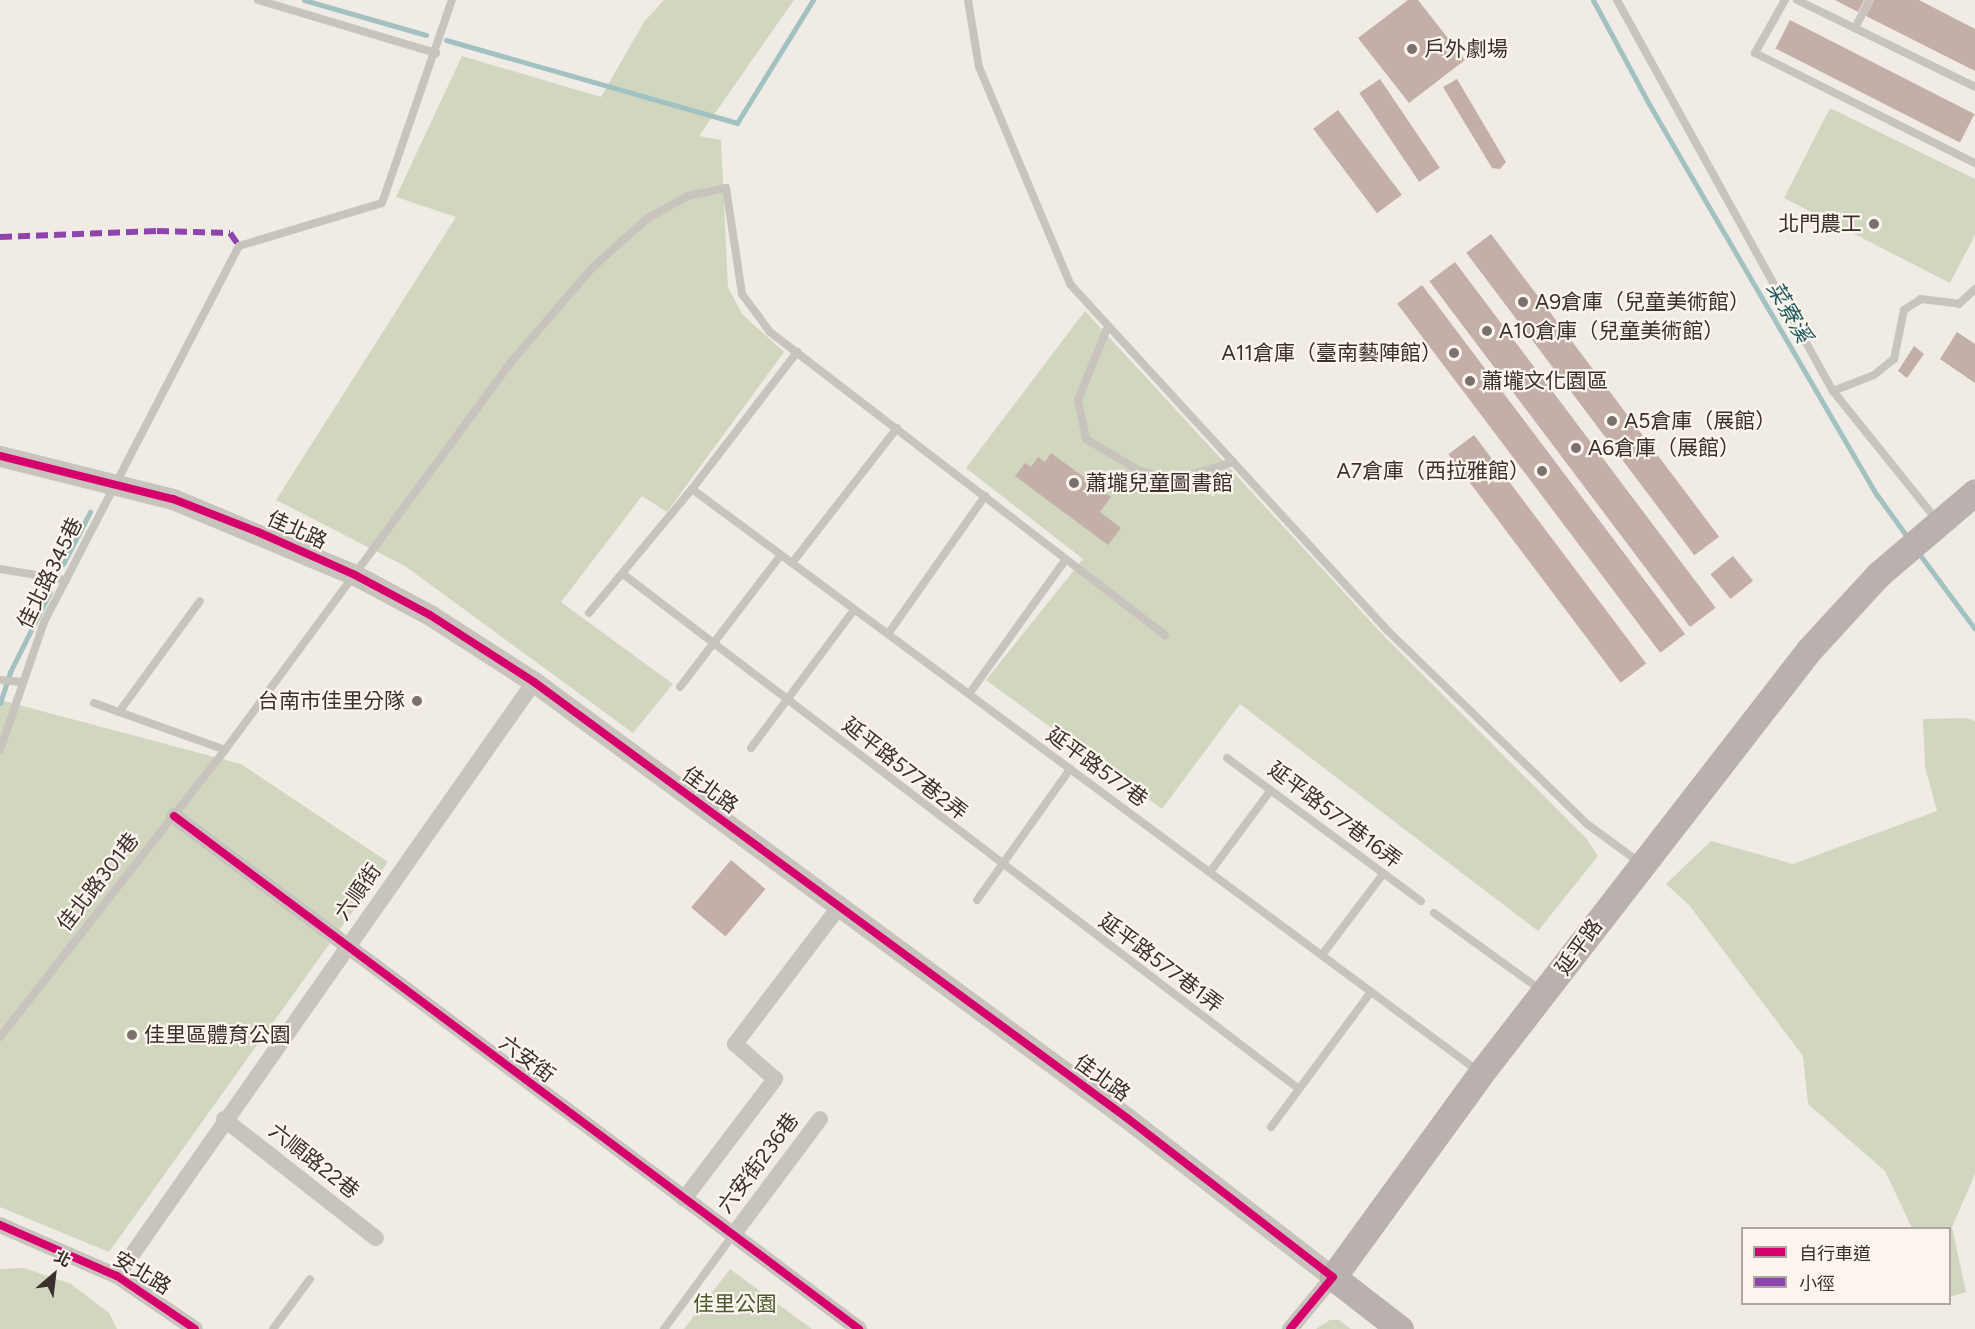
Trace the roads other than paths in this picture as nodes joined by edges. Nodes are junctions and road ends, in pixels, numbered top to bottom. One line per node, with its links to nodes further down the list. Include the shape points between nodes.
1 (258, 0): 9 (lane)
2 (452, 0): 9 (lane)
3 (968, 0): 13 (lane, via 979,67 1018,167 1070,284)
4 (1617, 0): 15 (lane)
5 (1785, 0): 11 (lane, via 1755,53)
6 (1797, 0): 8 (lane)
7 (1869, 0): 8 (lane)
8 (1855, 28): 10 (lane)
9 (436, 53): 19 (lane, 佳北路345巷, via 382,203 239,246)
10 (1975, 87)
11 (1975, 164)
12 (1973, 295): 15 (lane, via 1959,304 1921,299 1904,310 1894,359 1874,375)
13 (1108, 326): 18 (lane); 18 (lane, via 1078,400 1086,439 1138,470 1173,480)
14 (797, 352): 16 (lane); 20 (lane); 29 (lane, 佳北路301巷, via 770,332 742,294 726,188 688,196 648,218 593,267 511,362)
15 (1833, 391): 23 (lane)
16 (897, 428): 22 (lane); 26 (lane)
17 (0, 456): 19 (street, 佳北路)
18 (1233, 462): 52 (lane, via 1388,632 1587,824)
19 (115, 482): 29 (street, 佳北路, via 173,499); 30 (lane, 佳北路345巷)
20 (692, 489): 24 (lane, 延平路577巷); 28 (lane)
21 (1975, 492): 23 (main road, 延平路)
22 (985, 496): 25 (lane); 34 (lane)
23 (1938, 522): 52 (main road, 延平路, via 1879,574 1809,650)
24 (781, 555): 26 (lane, 延平路577巷); 36 (lane)
25 (1066, 559): 35 (lane); 41 (lane)
26 (792, 563): 32 (lane, 延平路577巷)
27 (0, 569): 30 (lane)
28 (623, 574): 33 (lane); 36 (lane, 延平路577巷2弄)
29 (355, 575): 39 (street, 佳北路, via 430,615); 47 (lane, 佳北路301巷)
30 (66, 580): 38 (lane, 佳北路345巷, via 44,622)
31 (200, 601): 44 (lane)
32 (854, 610): 34 (lane, 延平路577巷); 42 (lane)
33 (590, 613)
34 (888, 634): 41 (lane, 延平路577巷)
35 (1166, 635)
36 (714, 645): 40 (lane); 42 (lane, 延平路577巷2弄)
37 (0, 680): 38 (lane)
38 (22, 682): 46 (lane, 佳北路345巷)
39 (534, 682): 58 (street, 佳北路); 60 (street, 六順街)
40 (680, 687)
41 (969, 694): 49 (lane, 延平路577巷)
42 (787, 701): 45 (lane); 53 (lane, 延平路577巷2弄)
43 (94, 703): 44 (lane)
44 (119, 712): 47 (lane)
45 (751, 748)
46 (0, 750)
47 (225, 750): 51 (lane, 佳北路301巷)
48 (1227, 758): 50 (lane, 延平路577巷16弄)
49 (1070, 769): 53 (lane); 54 (lane, 延平路577巷)
50 (1271, 790): 54 (lane); 55 (lane, 延平路577巷16弄)
51 (174, 816): 60 (street, 六安街); 64 (lane, 佳北路301巷)
52 (1640, 864): 63 (main road, 延平路)
53 (1001, 865): 56 (lane); 66 (lane, 延平路577巷1弄)
54 (1210, 872): 61 (lane, 延平路577巷)
55 (1383, 874): 57 (lane, 延平路577巷16弄); 61 (lane)
56 (977, 900)
57 (1421, 901)
58 (839, 908): 70 (street, via 735,1044 776,1079); 75 (street, 佳北路, via 1127,1118)
59 (1434, 913): 63 (lane)
60 (348, 947): 67 (street, 六順街); 70 (street, 六安街)
61 (1322, 956): 62 (lane, 延平路577巷)
62 (1371, 992): 65 (lane, 延平路577巷); 66 (lane)
63 (1545, 993): 65 (main road, 延平路)
64 (0, 1037)
65 (1481, 1073): 75 (main road, 延平路)
66 (1299, 1089): 69 (lane)
67 (224, 1119): 73 (street, 六順路22巷); 74 (street, 六順街)
68 (820, 1119): 72 (street, 六安街236巷)
69 (1271, 1127)
70 (684, 1199): 72 (street, 六安街)
71 (0, 1225): 74 (street, 安北路)
72 (733, 1235): 79 (lane); 80 (street, 六安街)
73 (376, 1238)
74 (117, 1276): 77 (street, 安北路)
75 (1333, 1277): 81 (street, 延平路); 82 (main road, 佳北路)
76 (310, 1279): 78 (lane)
77 (195, 1329)
78 (273, 1329)
79 (664, 1329)
80 (859, 1329)
81 (1290, 1329)
82 (1400, 1329)

